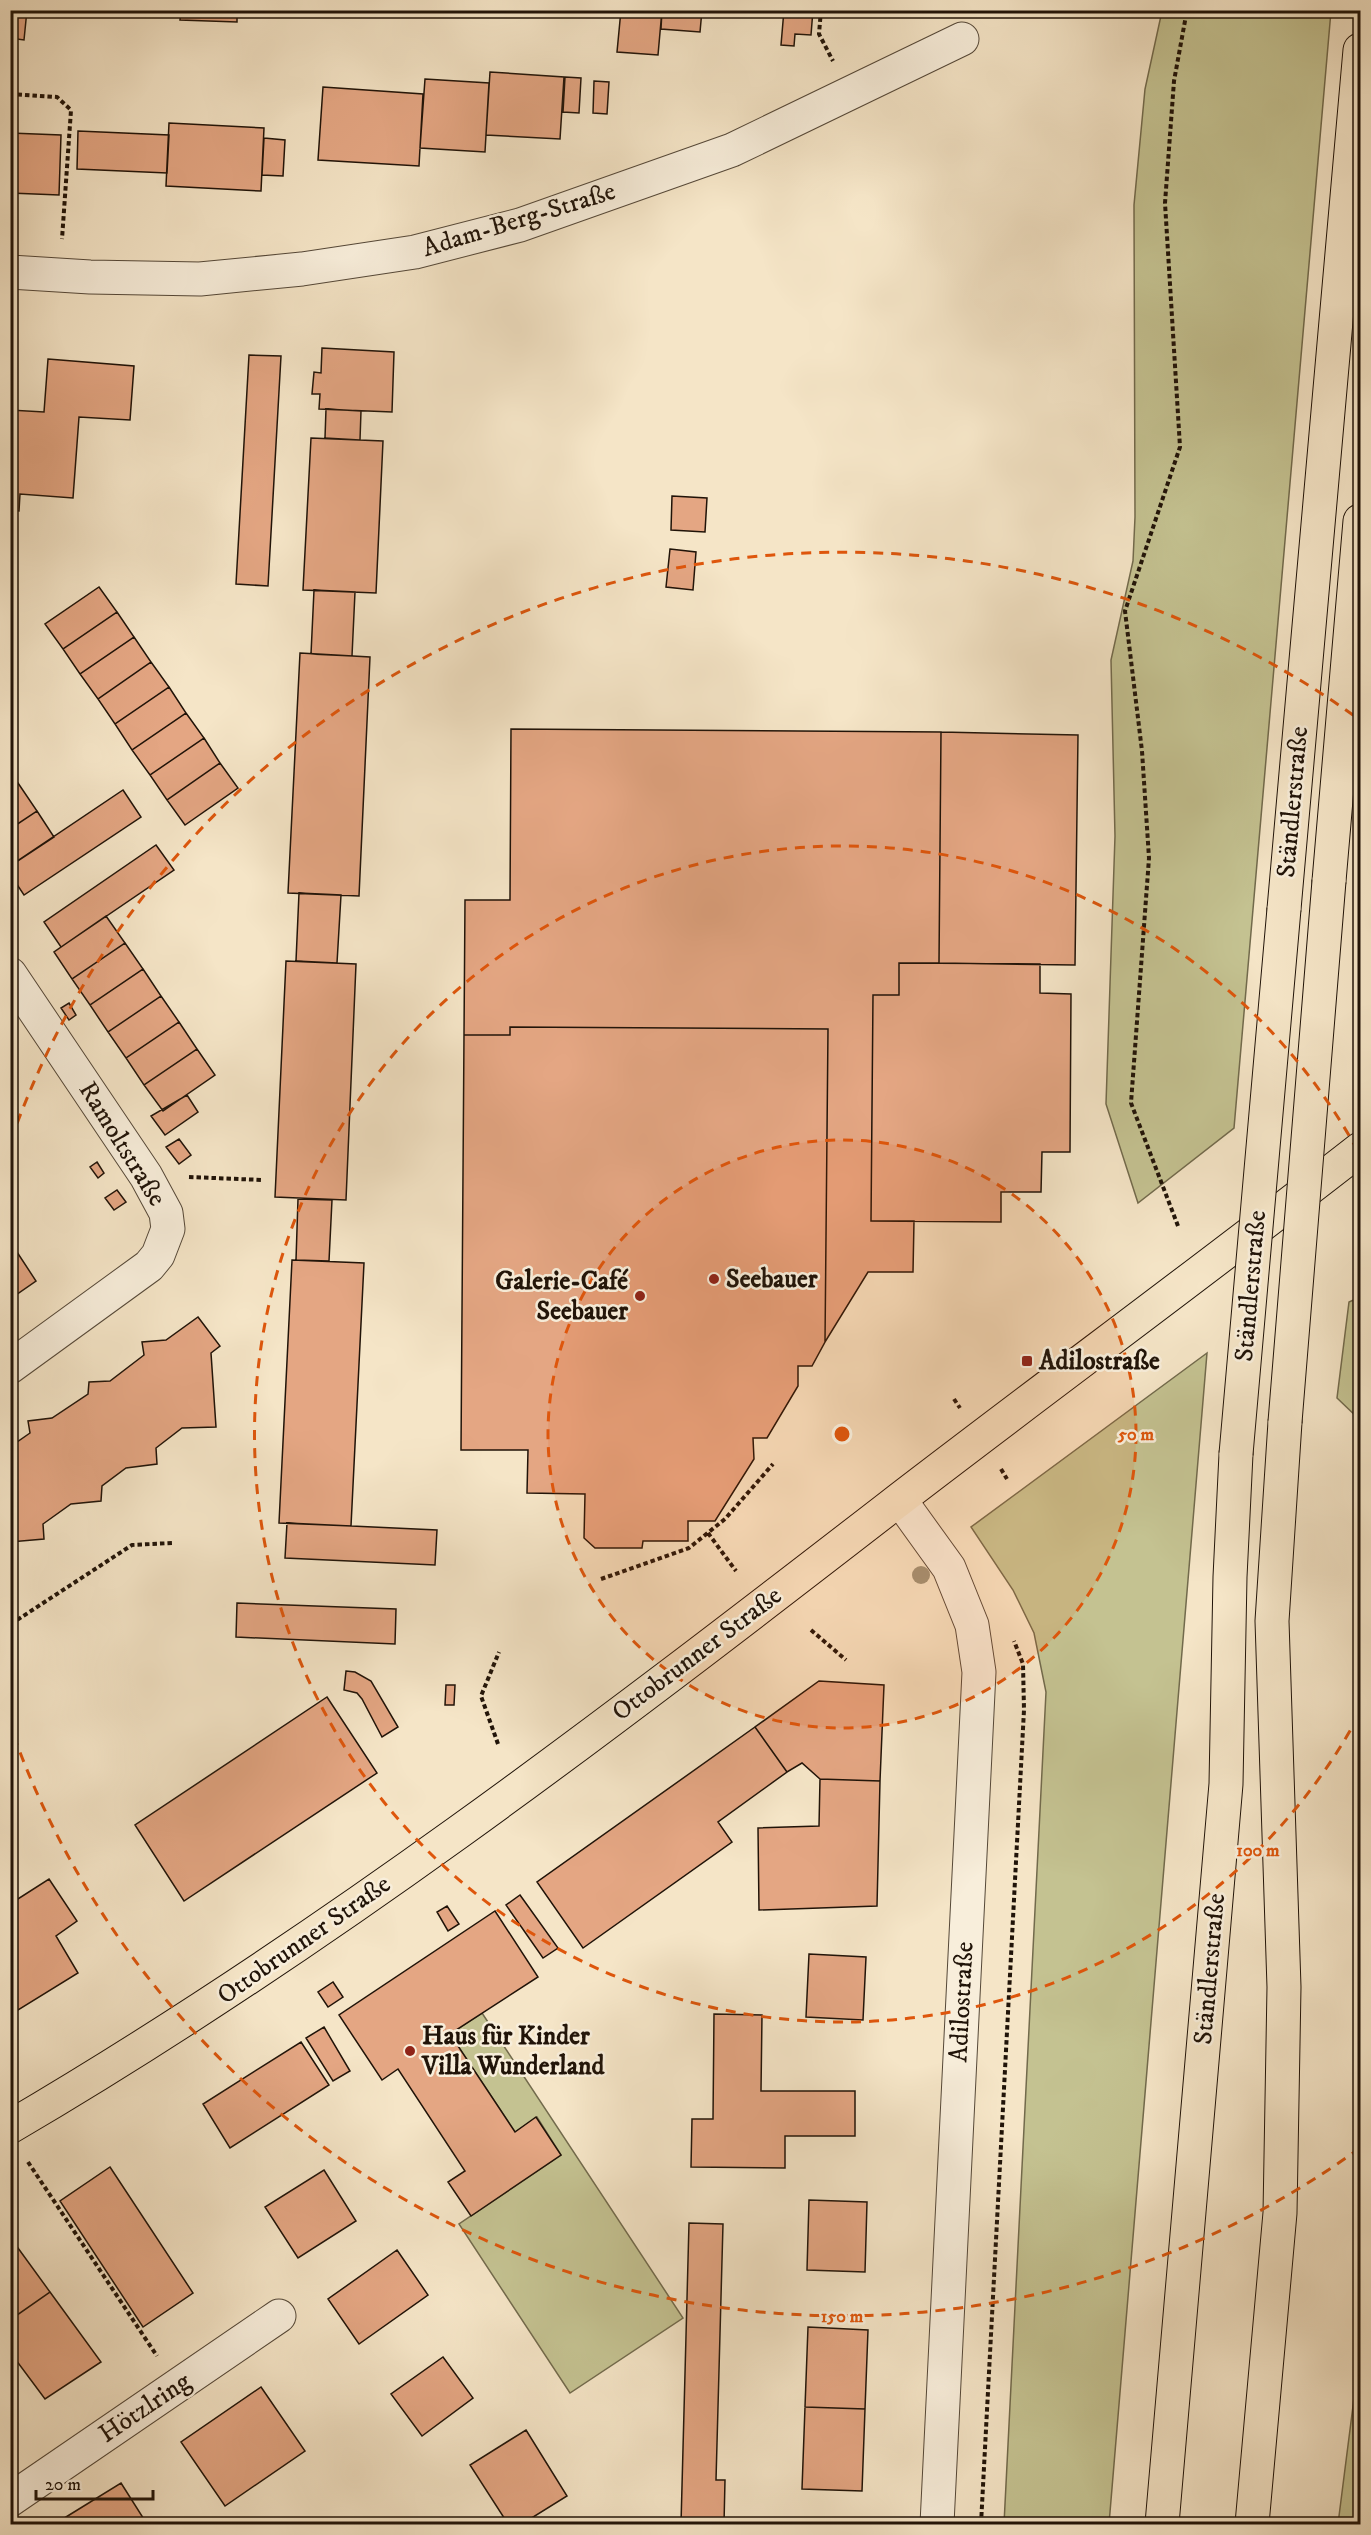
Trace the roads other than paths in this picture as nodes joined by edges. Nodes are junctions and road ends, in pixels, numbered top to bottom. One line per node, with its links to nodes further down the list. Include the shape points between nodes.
1 (962, 39): 3 (street, Adam-Berg-Straße, via 732,150 520,225 415,252 200,279)
2 (1360, 50): 13 (main road, Ständlerstraße, bridge, via 1236,1454 1226,1784)
3 (10, 272)
4 (1360, 521): 14 (main road, Ständlerstraße, bridge, via 1272,1621 1284,1987 1281,2189)
5 (10, 974): 7 (street, Ramoltstraße, via 146,1176 166,1213 168,1229 149,1266)
6 (1360, 1149): 8 (main road, Ottobrunner Straße)
7 (10, 1366)
8 (900, 1500): 9 (main road, Ottobrunner Straße, via 499,1802 277,1961 112,2068); 12 (street, Adilostraße, via 949,1569 972,1625 979,1672)
9 (10, 2127)
10 (279, 2316): 11 (street, Hötzlring)
11 (10, 2500)
12 (937, 2524)
13 (1162, 2524)
14 (1252, 2524)

